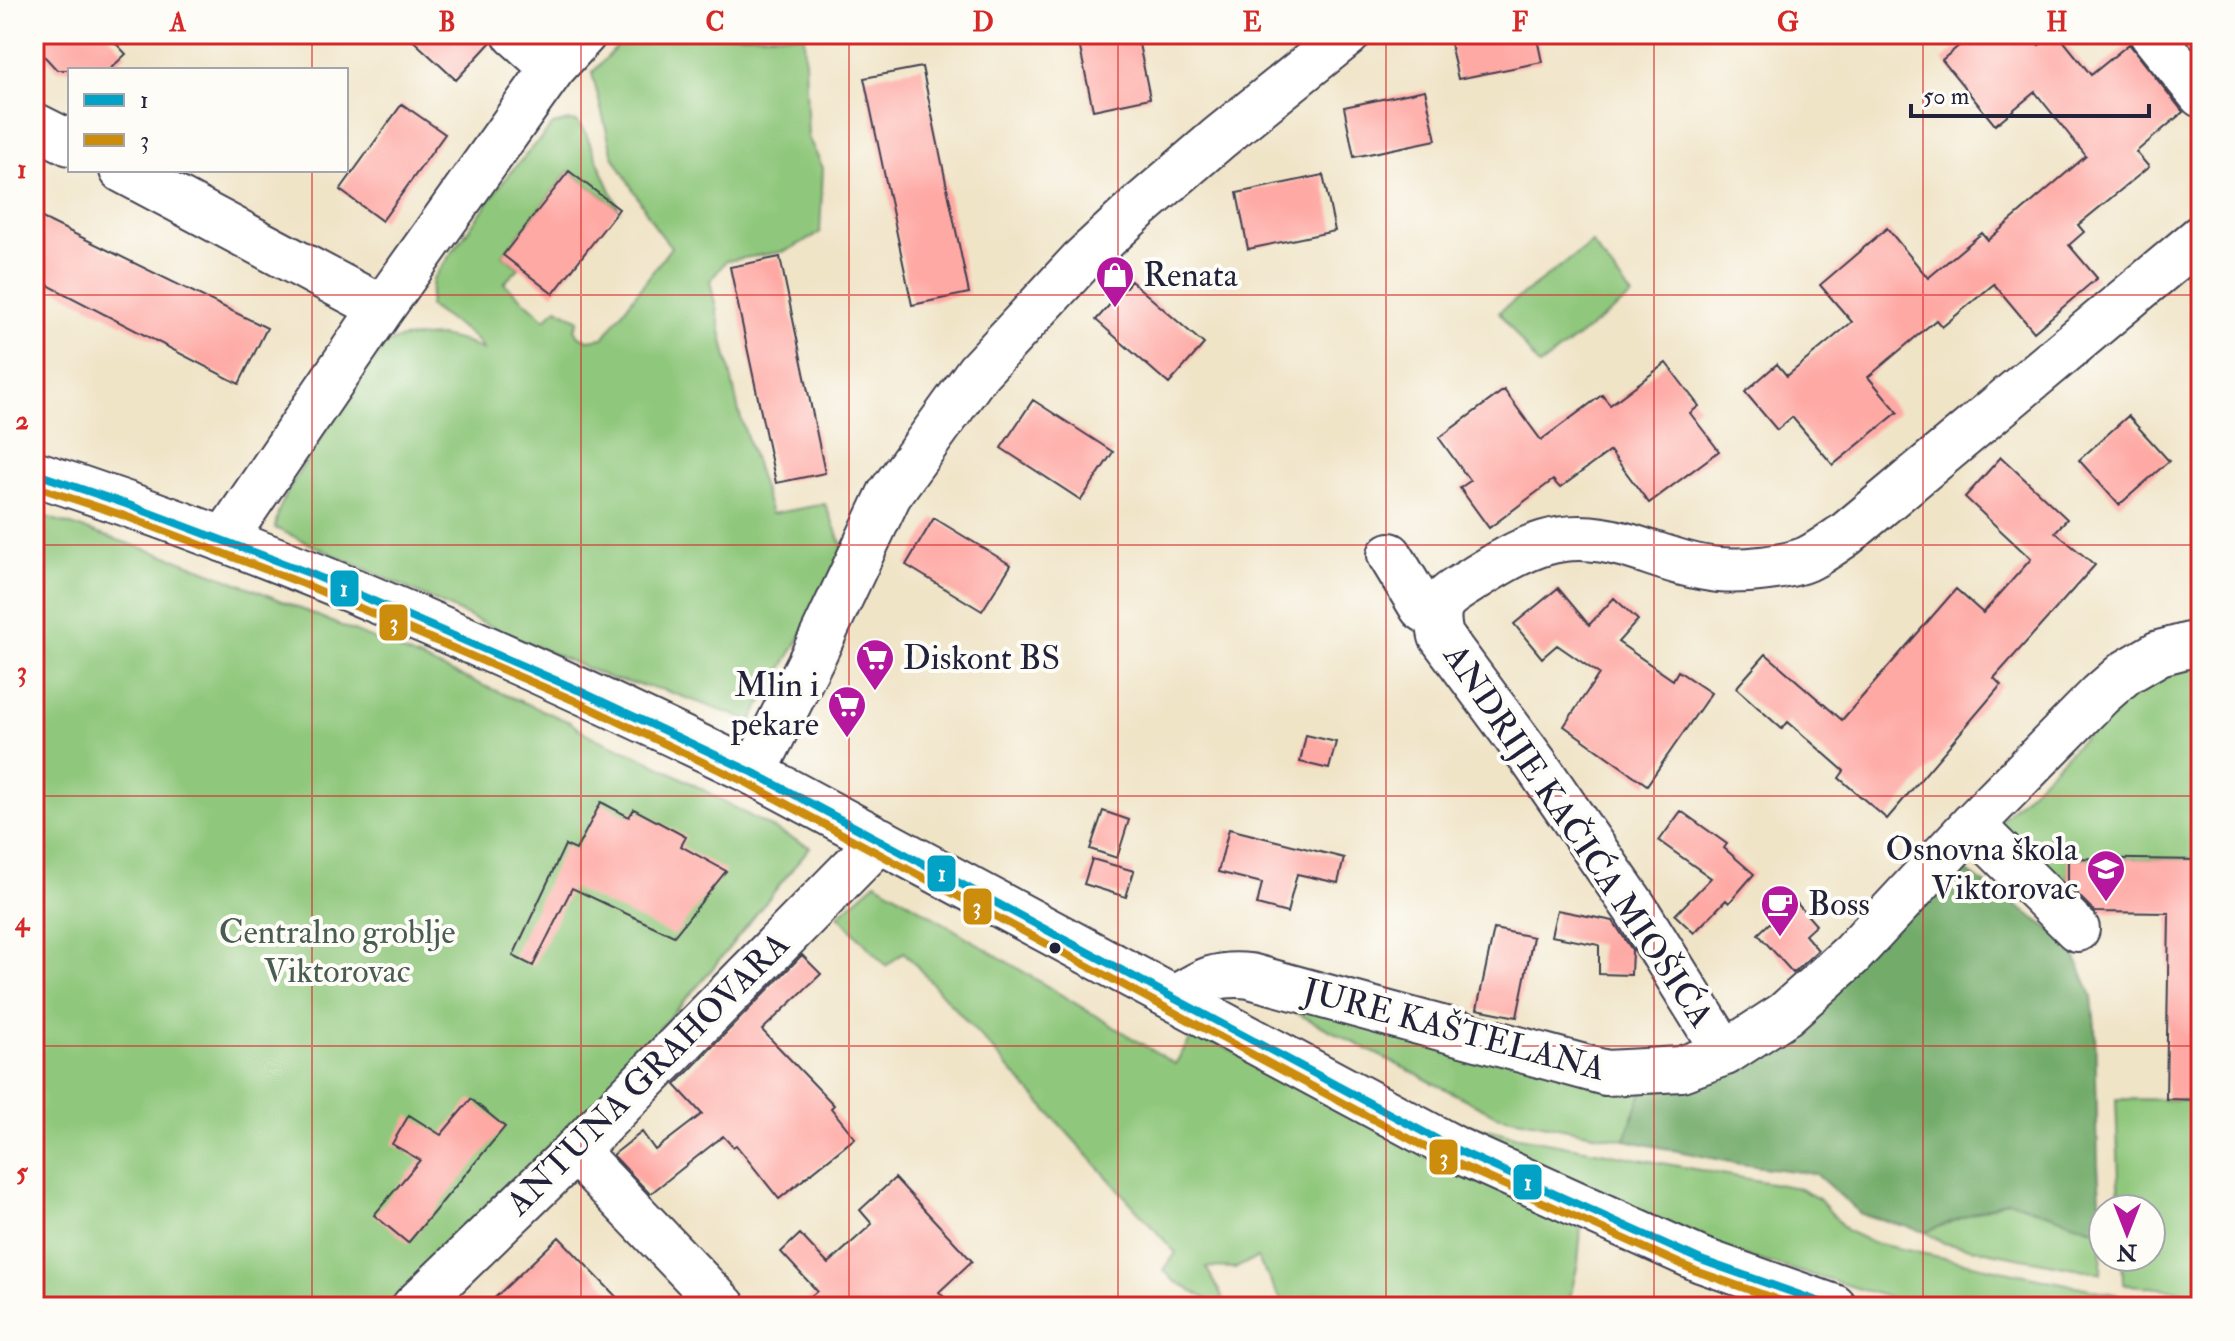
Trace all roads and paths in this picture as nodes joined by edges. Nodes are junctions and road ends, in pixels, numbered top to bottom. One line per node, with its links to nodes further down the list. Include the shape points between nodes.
1 (515, 34): 5 (street)
2 (584, 34): 5 (street)
3 (1348, 34): 17 (street, via 1100,243 978,372 889,495)
4 (2152, 34): 6 (street)
5 (553, 68): 11 (street)
6 (2201, 95)
7 (34, 125): 8 (street)
8 (68, 142)
9 (126, 172): 11 (street)
10 (2201, 237): 15 (street, ANDRIJE KAČIĆA MIOŠIĆA, via 1857,526 1808,558 1782,566 1721,570 1595,538 1561,539 1533,544 1449,594)
11 (382, 308): 13 (street)
12 (34, 473): 13 (street)
13 (224, 540): 17 (street, via 459,637)
14 (1390, 555): 15 (street, ANDRIJE KAČIĆA MIOŠIĆA, via 1422,608)
15 (1437, 618): 22 (street, ANDRIJE KAČIĆA MIOŠIĆA, via 1441,636 1635,908)
16 (2201, 642): 18 (street, JURE KAŠTELANA, via 2159,653 2125,673)
17 (754, 773): 19 (street)
18 (1972, 825): 20 (street); 22 (street, JURE KAŠTELANA, via 1851,955 1785,1014)
19 (880, 840): 21 (street); 23 (street, ANTUNA GRAHOVARA)
20 (2077, 929)
21 (1175, 998): 22 (street, JURE KAŠTELANA, via 1226,973 1250,976 1606,1073 1681,1069); 26 (street, via 1457,1150 1701,1260)
22 (1725, 1053)
23 (575, 1151): 24 (street, ANTUNA GRAHOVARA); 25 (street)
24 (414, 1307)
25 (724, 1307)
26 (1834, 1307)

